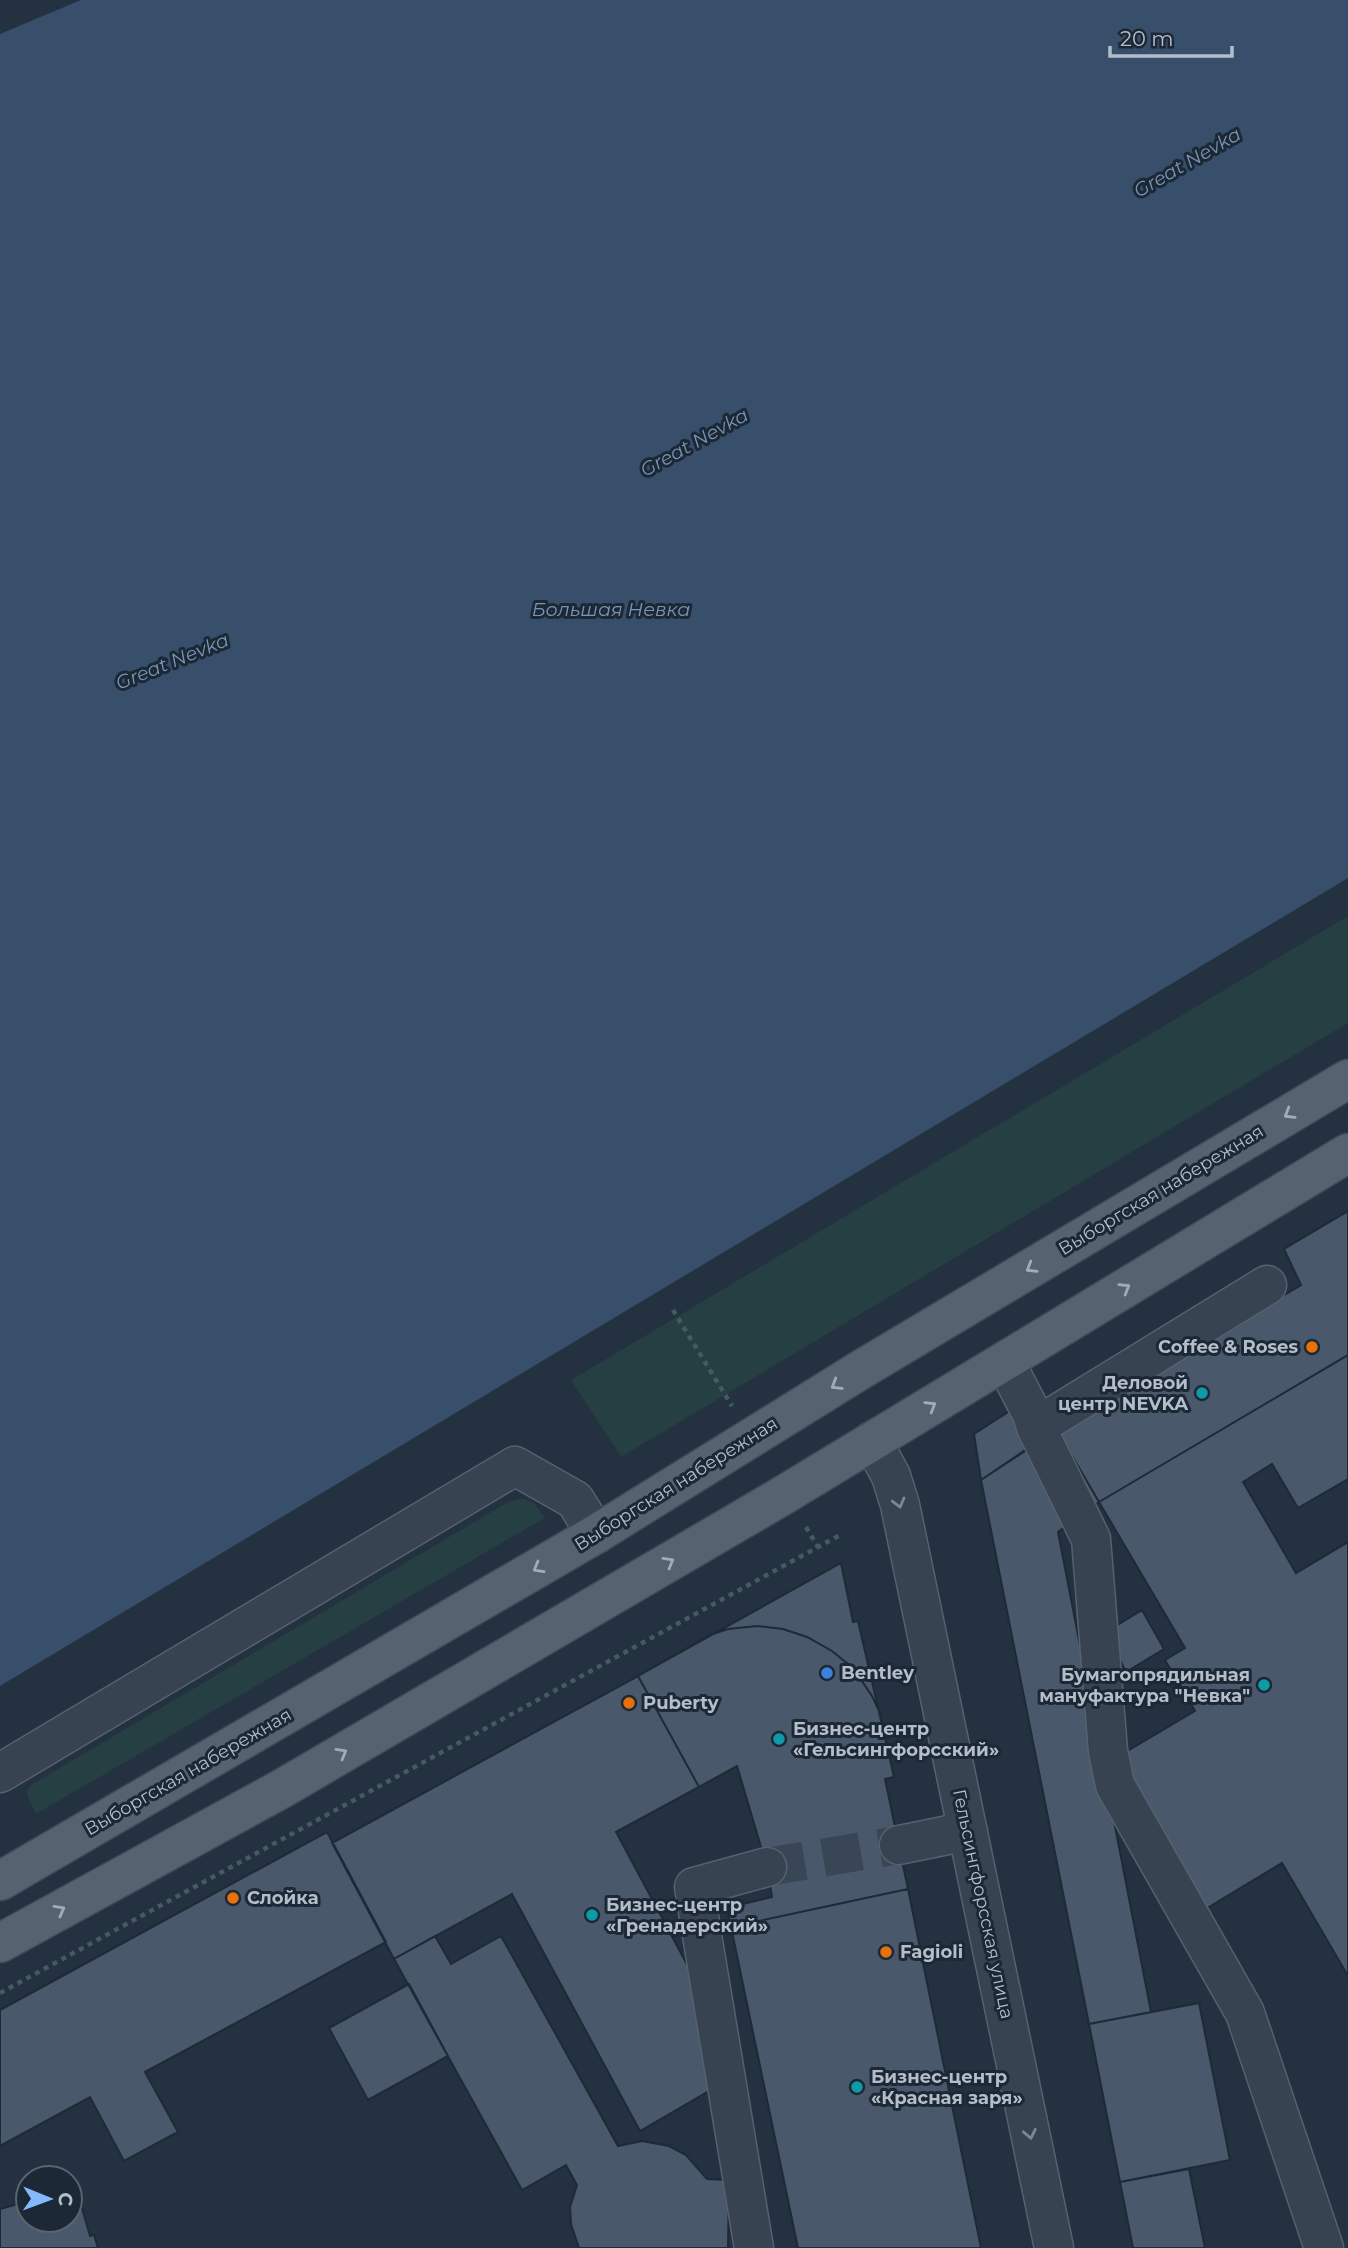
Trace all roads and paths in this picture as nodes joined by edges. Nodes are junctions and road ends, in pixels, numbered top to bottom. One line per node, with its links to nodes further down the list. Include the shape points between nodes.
1 (1348, 1079): 10 (main road, Выборгская набережная, one-way to 10)
2 (1348, 1153): 5 (main road, one-way to 2)
3 (1267, 1284): 7 (street)
4 (673, 1310): 6 (path)
5 (1005, 1362): 7 (street); 8 (main road, one-way to 5)
6 (736, 1412)
7 (1036, 1427): 22 (street, via 1091,1539 1108,1751 1115,1785 1245,2013)
8 (872, 1441): 14 (street, Гельсингфорсская улица, one-way to 14, via 901,1505); 18 (main road, one-way to 8, via 283,1788)
9 (804, 1525): 12 (path)
10 (596, 1534): 13 (street, via 575,1500 515,1466); 17 (main road, Выборгская набережная, one-way to 17)
11 (842, 1534): 12 (path)
12 (818, 1548): 19 (path)
13 (0, 1773)
14 (968, 1831): 15 (street); 21 (street, Гельсингфорсская улица, one-way to 21)
15 (899, 1845)
16 (767, 1867): 20 (street, via 694,1887)
17 (0, 1881)
18 (0, 1943)
19 (0, 1993)
20 (754, 2248)
21 (1054, 2248)
22 (1324, 2248)

